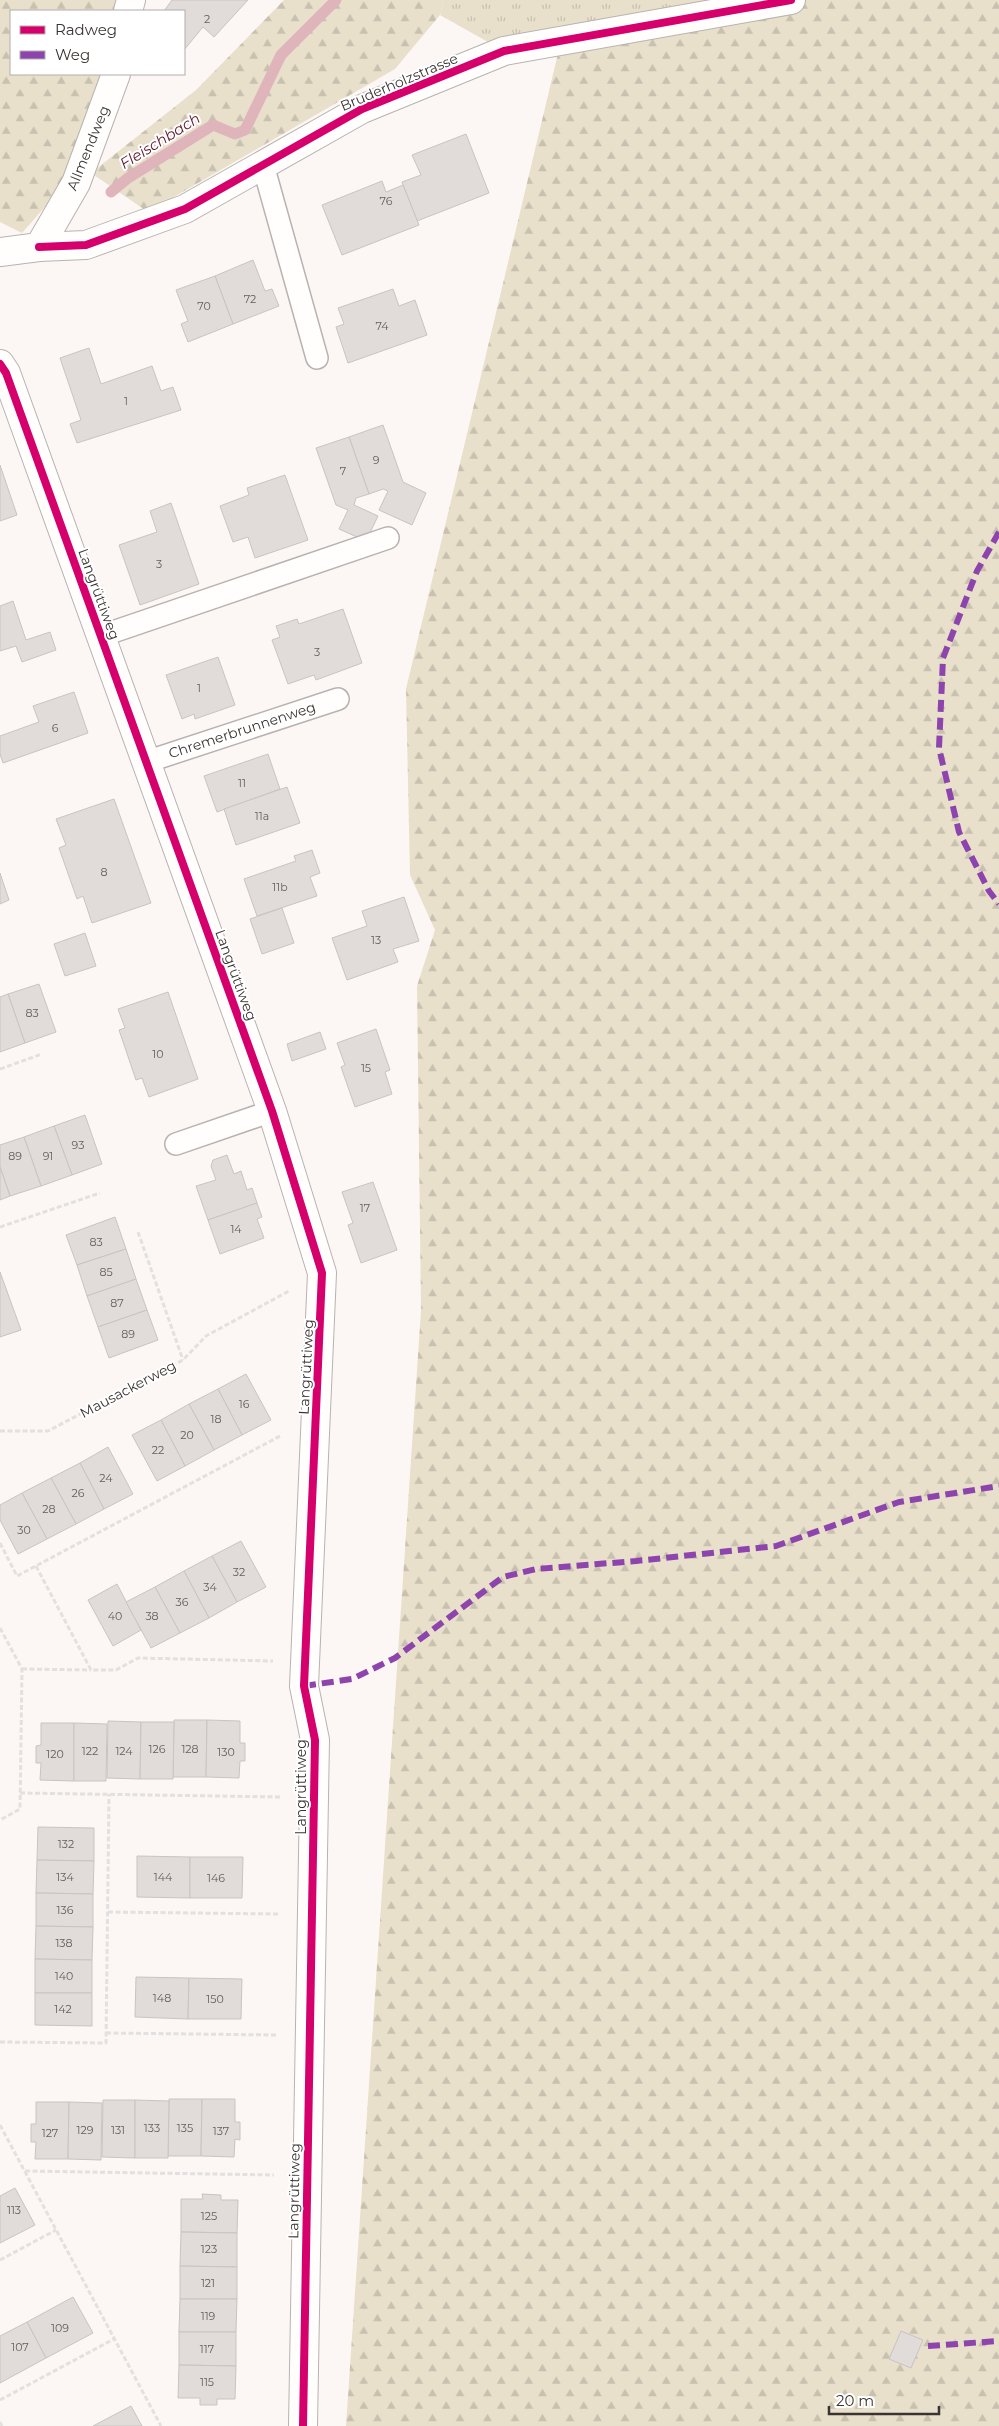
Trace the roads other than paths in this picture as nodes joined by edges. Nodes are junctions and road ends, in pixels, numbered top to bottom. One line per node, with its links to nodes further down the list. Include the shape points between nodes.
1 (791, 0): 3 (street, Bruderholzstrasse, via 504,51 362,109)
2 (116, 75): 4 (street, Allmendweg, via 76,183)
3 (263, 164): 4 (street, Bruderholzstrasse, via 185,208 95,242); 6 (lane)
4 (39, 247): 5 (street, Bruderholzstrasse)
5 (0, 252)
6 (318, 358)
7 (0, 364): 9 (street, Langrüttiweg)
8 (388, 538): 9 (lane)
9 (101, 636): 11 (street, Langrüttiweg)
10 (338, 699): 11 (lane, Chremerbrunnenweg)
11 (146, 762): 12 (street, Langrüttiweg)
12 (272, 1111): 13 (lane); 14 (street, Langrüttiweg, via 322,1273 304,1686 314,1740 314,1798)
13 (176, 1144)
14 (303, 2426)

